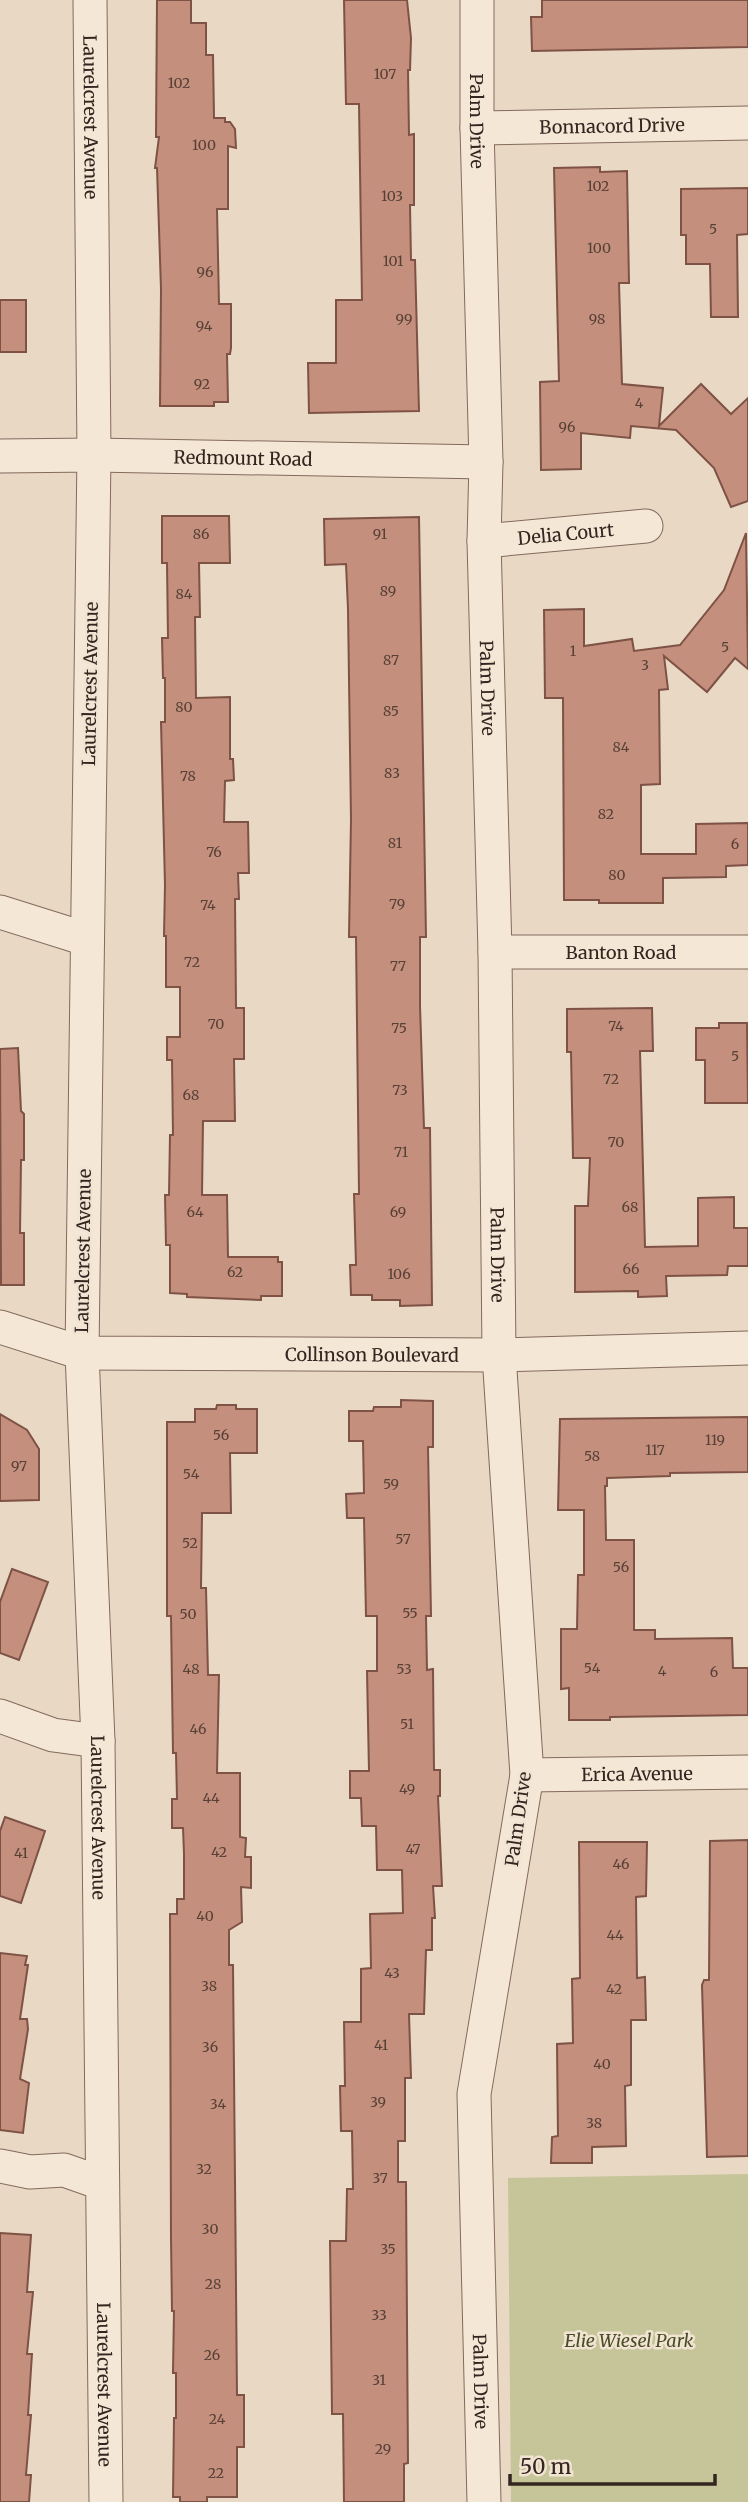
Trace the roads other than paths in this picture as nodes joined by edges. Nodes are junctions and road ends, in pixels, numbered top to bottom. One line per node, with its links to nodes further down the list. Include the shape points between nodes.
1 (90, 0): 5 (street, Laurelcrest Avenue)
2 (477, 0): 4 (street, Palm Drive)
3 (748, 123): 4 (street, Bonnacord Drive)
4 (477, 128): 7 (street, Palm Drive)
5 (94, 455): 6 (street, Redmount Road); 7 (street, Redmount Road); 11 (street, Laurelcrest Avenue)
6 (0, 456)
7 (486, 462): 9 (street, Palm Drive)
8 (646, 526): 9 (street, Delia Court)
9 (484, 541): 12 (street, Palm Drive)
10 (0, 912): 11 (street)
11 (86, 939): 16 (street, Laurelcrest Avenue)
12 (495, 952): 13 (street, Banton Road); 17 (street, Palm Drive)
13 (748, 952)
14 (0, 1327): 16 (street, Collinson Boulevard)
15 (748, 1348): 17 (street, Collinson Boulevard)
16 (82, 1353): 17 (street, Collinson Boulevard); 19 (street, Laurelcrest Avenue)
17 (499, 1355): 21 (street, Palm Drive)
18 (0, 1716): 19 (street, via 53,1735)
19 (98, 1741): 23 (street, Laurelcrest Avenue)
20 (748, 1772): 21 (street, Erica Avenue)
21 (527, 1775): 25 (street, Palm Drive, via 474,2094)
22 (0, 2166): 23 (street, via 30,2172 64,2170)
23 (101, 2183): 24 (street, Laurelcrest Avenue)
24 (106, 2502)
25 (484, 2502)

